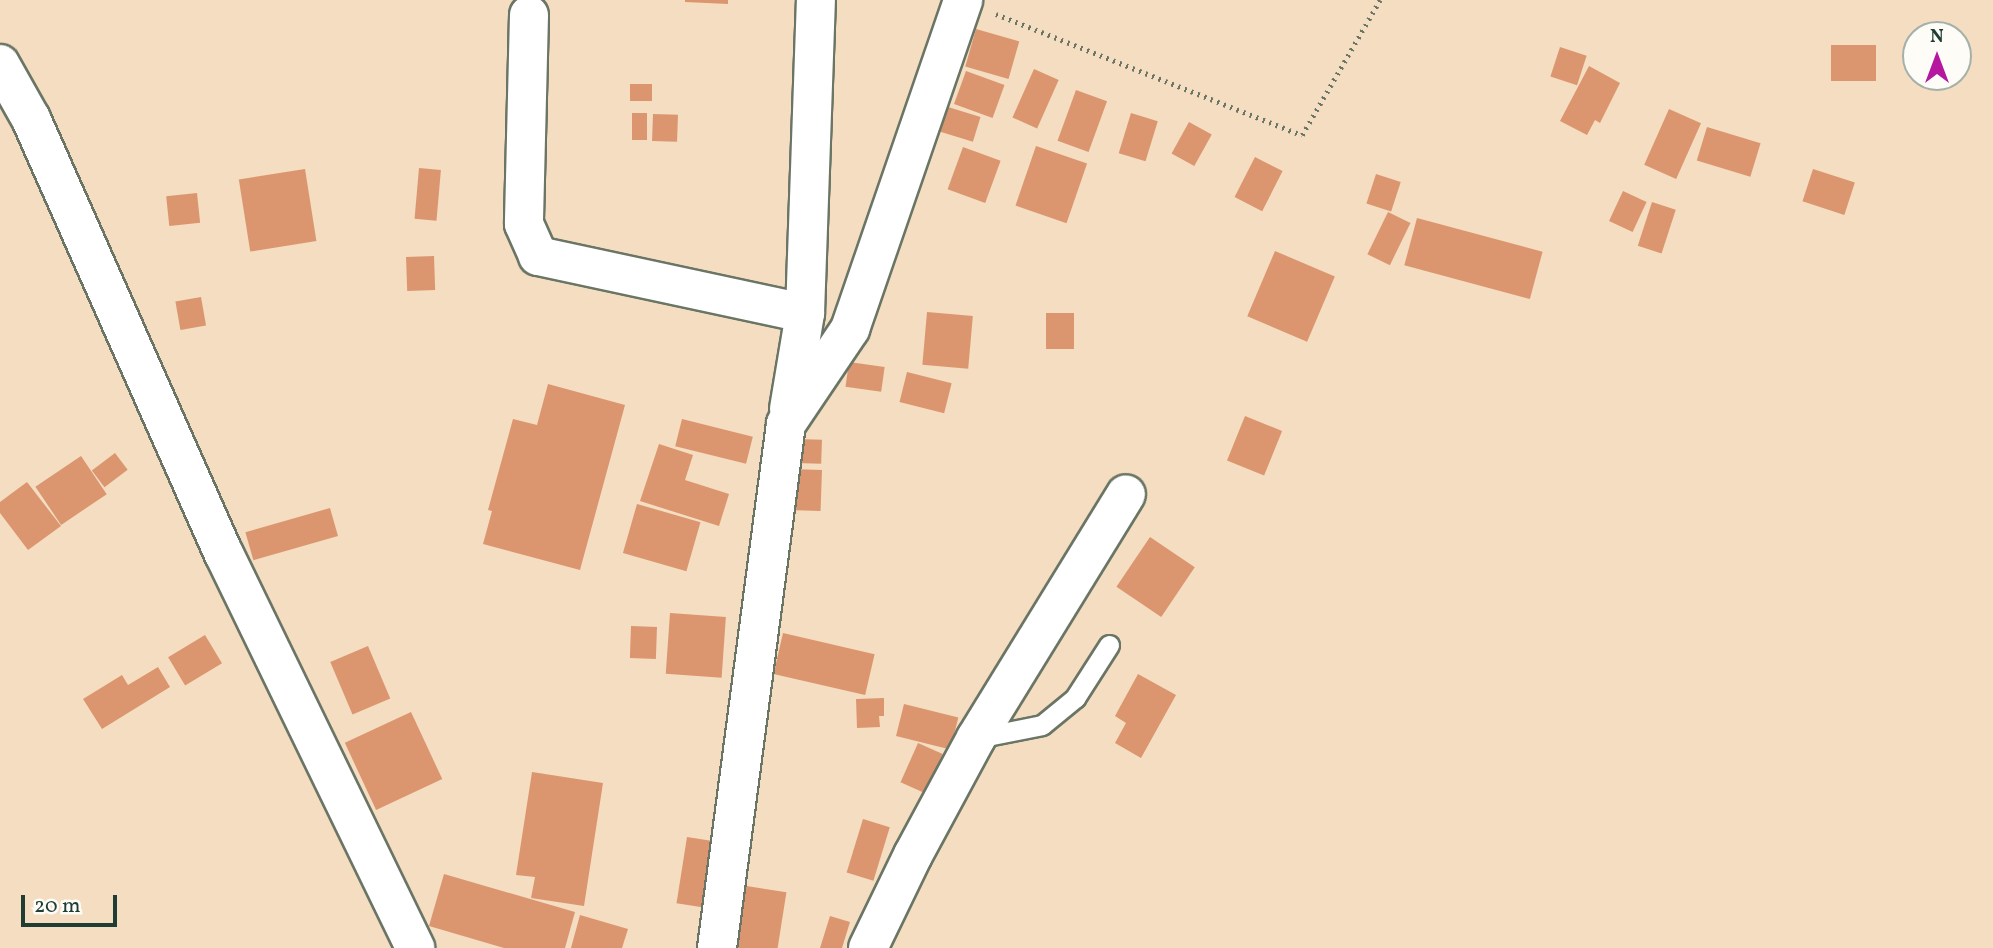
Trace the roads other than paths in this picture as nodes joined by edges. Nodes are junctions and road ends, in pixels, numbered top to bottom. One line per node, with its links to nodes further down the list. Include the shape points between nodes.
1 (817, 0): 5 (street)
2 (963, 0): 6 (street, via 850,329)
3 (528, 15): 5 (street, via 524,223 538,256)
4 (0, 64): 10 (street, via 31,119 224,554)
5 (805, 313): 6 (street)
6 (786, 424): 11 (street)
7 (1126, 494): 9 (street)
8 (1109, 645): 9 (lane, via 1074,698 1042,725)
9 (976, 738): 12 (street)
10 (415, 948)
11 (717, 948)
12 (868, 948)

